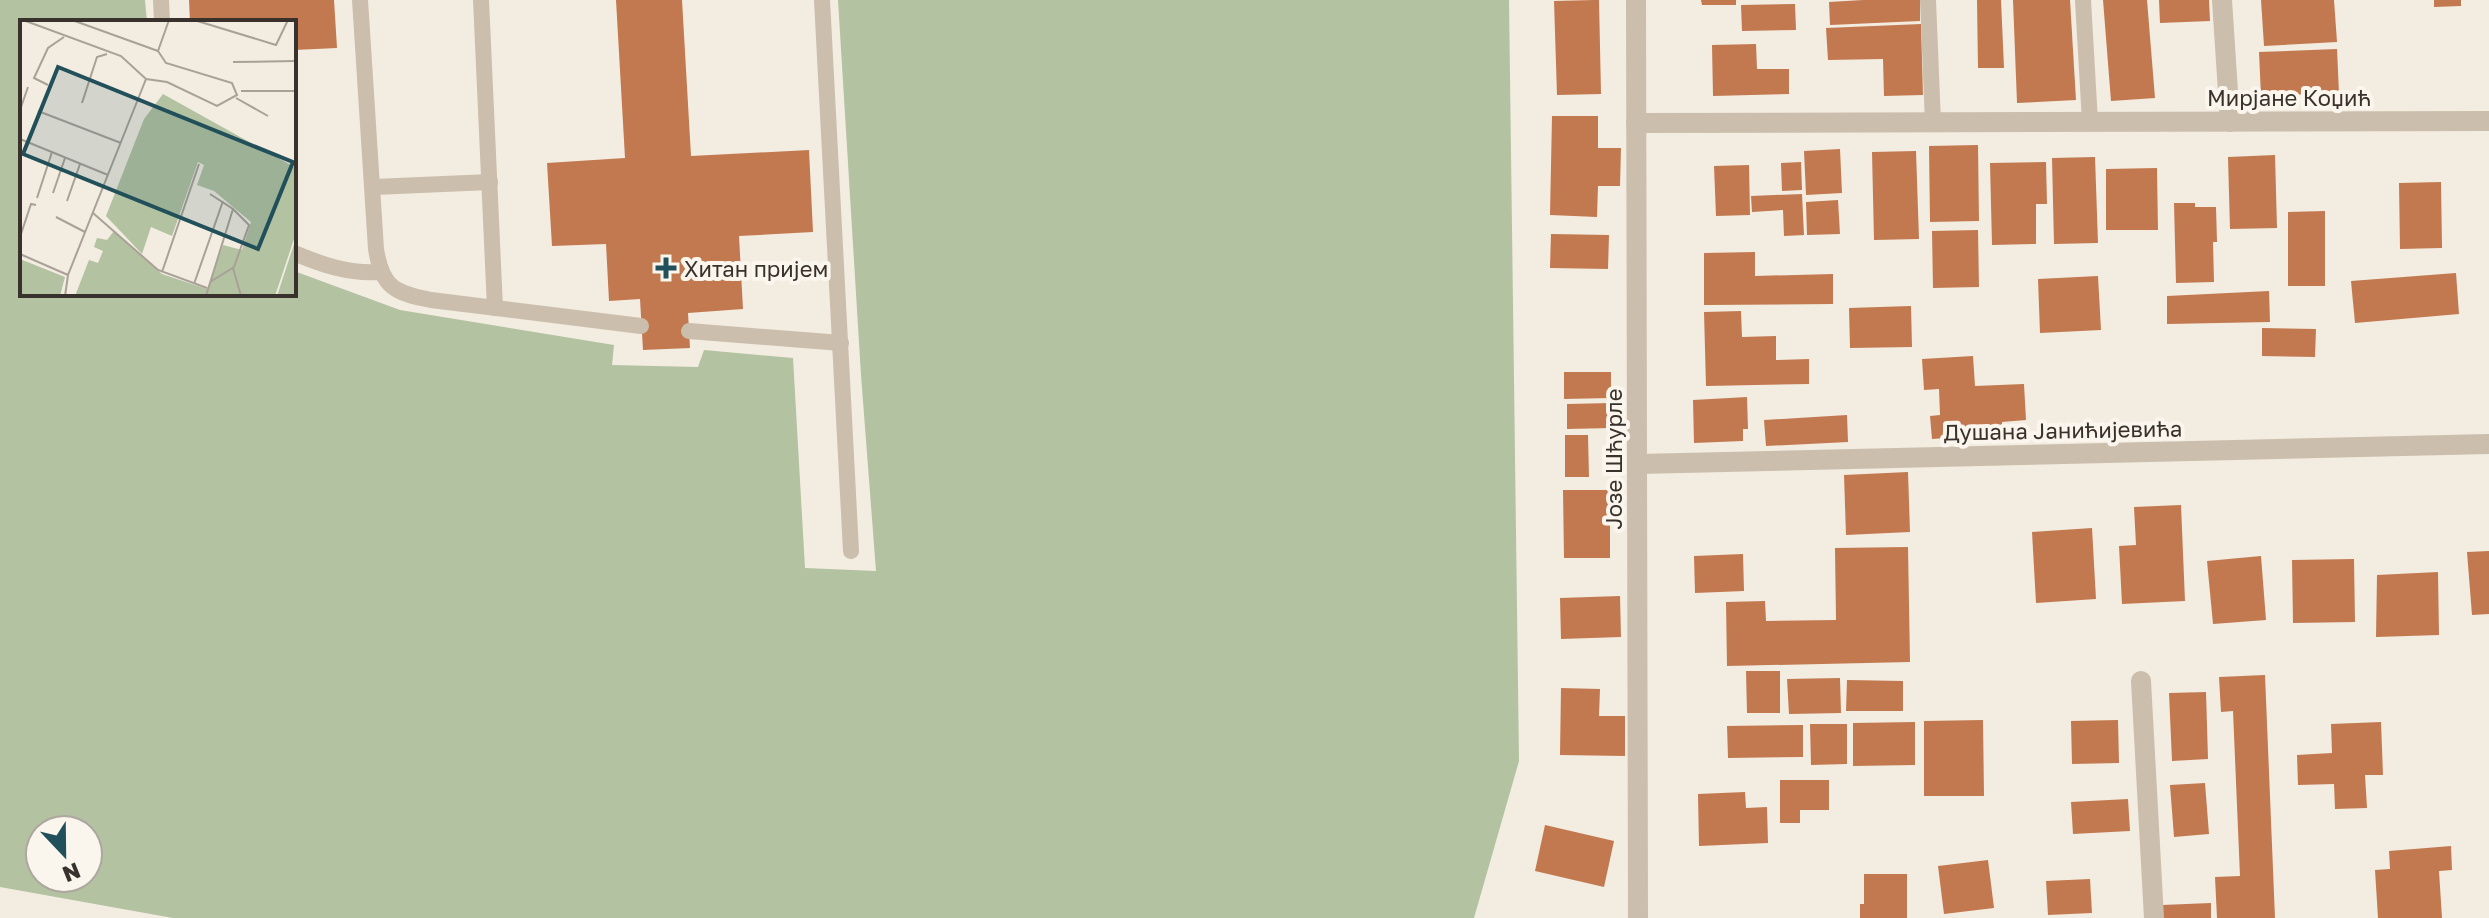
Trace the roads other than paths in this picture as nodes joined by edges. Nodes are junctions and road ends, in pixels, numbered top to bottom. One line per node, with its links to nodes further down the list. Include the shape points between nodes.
1 (161, 0): 9 (lane)
2 (360, 0): 16 (lane)
3 (481, 0): 15 (lane)
4 (822, 0): 22 (lane)
5 (1636, 0): 13 (street, Јозе Шћурле)
6 (1928, 0): 14 (lane)
7 (2083, 0): 11 (lane)
8 (2222, 0): 12 (street)
9 (162, 20)
10 (2489, 121): 12 (street, Мирјане Коџић)
11 (2090, 122): 12 (street, Мирјане Коџић); 14 (street, Мирјане Коџић)
12 (2230, 122)
13 (1636, 123): 14 (street, Мирјане Коџић); 24 (street, Јозе Шћурле)
14 (1933, 123)
15 (490, 182): 16 (lane); 19 (lane)
16 (374, 187): 18 (lane)
17 (296, 254): 18 (lane, via 334,269)
18 (380, 272): 19 (lane, via 389,287 409,296)
19 (495, 308): 20 (lane)
20 (641, 326)
21 (689, 331): 22 (lane)
22 (841, 343): 25 (lane)
23 (2489, 444): 24 (street, Душана Јанићијевића)
24 (1638, 464): 27 (street, Јозе Шћурле)
25 (851, 551)
26 (2141, 681): 28 (street)
27 (1638, 918)
28 (2154, 918)

